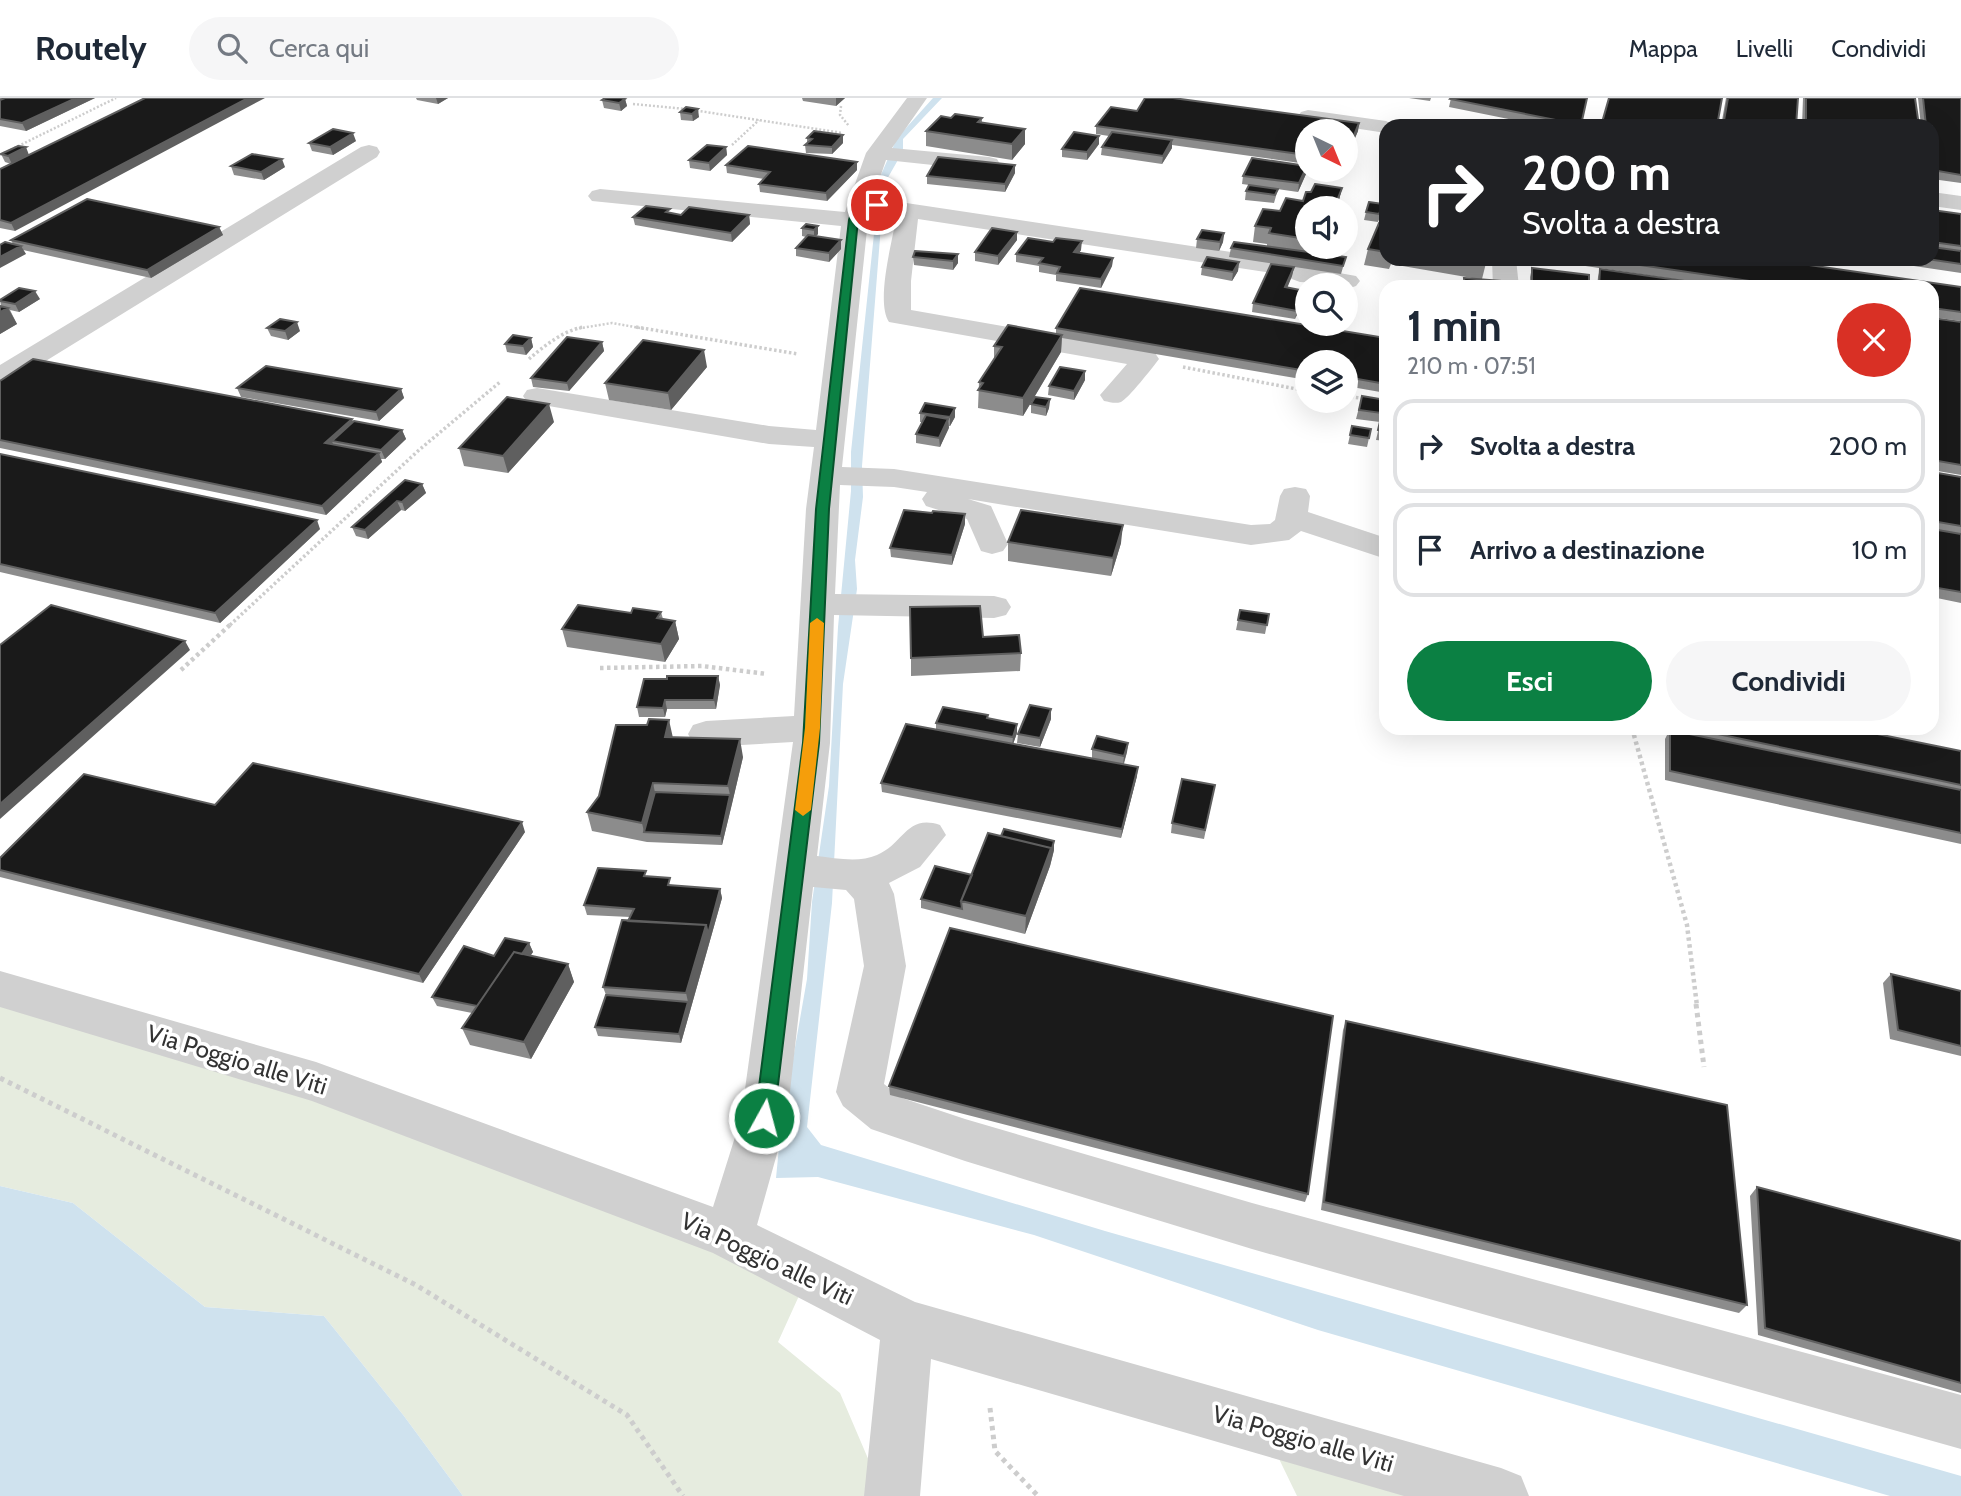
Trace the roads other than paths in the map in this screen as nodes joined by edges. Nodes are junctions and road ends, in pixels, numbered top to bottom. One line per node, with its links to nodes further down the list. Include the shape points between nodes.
1 (917, 98): 4 (street)
2 (1292, 114): 3 (street)
3 (1379, 126)
4 (883, 146): 6 (street); 11 (street)
5 (369, 152): 13 (street)
6 (1012, 166)
7 (600, 196): 11 (street, via 699,209)
8 (1939, 200): 9 (street)
9 (1961, 203)
10 (894, 208): 11 (street); 12 (street, via 1284,267); 14 (street, via 905,215 907,223 898,316 1145,359 1121,381)
11 (856, 212): 16 (street)
12 (1298, 273)
13 (0, 377)
14 (1114, 395)
15 (537, 396): 16 (street, via 769,435)
16 (830, 440): 17 (street)
17 (826, 476): 18 (street); 21 (street)
18 (894, 478): 19 (street, via 917,494 980,513); 20 (street, via 1251,535 1278,533 1290,524 1293,507)
19 (992, 544)
20 (1379, 546)
21 (818, 604): 22 (street); 23 (street)
22 (994, 607)
23 (812, 728): 24 (street); 26 (street)
24 (706, 734)
25 (926, 835): 27 (street, via 904,859 878,873)
26 (796, 869): 27 (street); 29 (street, via 764,1118)
27 (857, 875): 31 (street, via 874,894 885,966 859,1092 887,1114 1252,1226)
28 (0, 989): 29 (street, Via Poggio alle Viti, via 316,1082)
29 (729, 1237): 30 (street, Via Poggio alle Viti)
30 (908, 1326): 32 (street); 33 (street, Via Poggio alle Viti)
31 (1961, 1422)
32 (892, 1496)
33 (1501, 1496)

